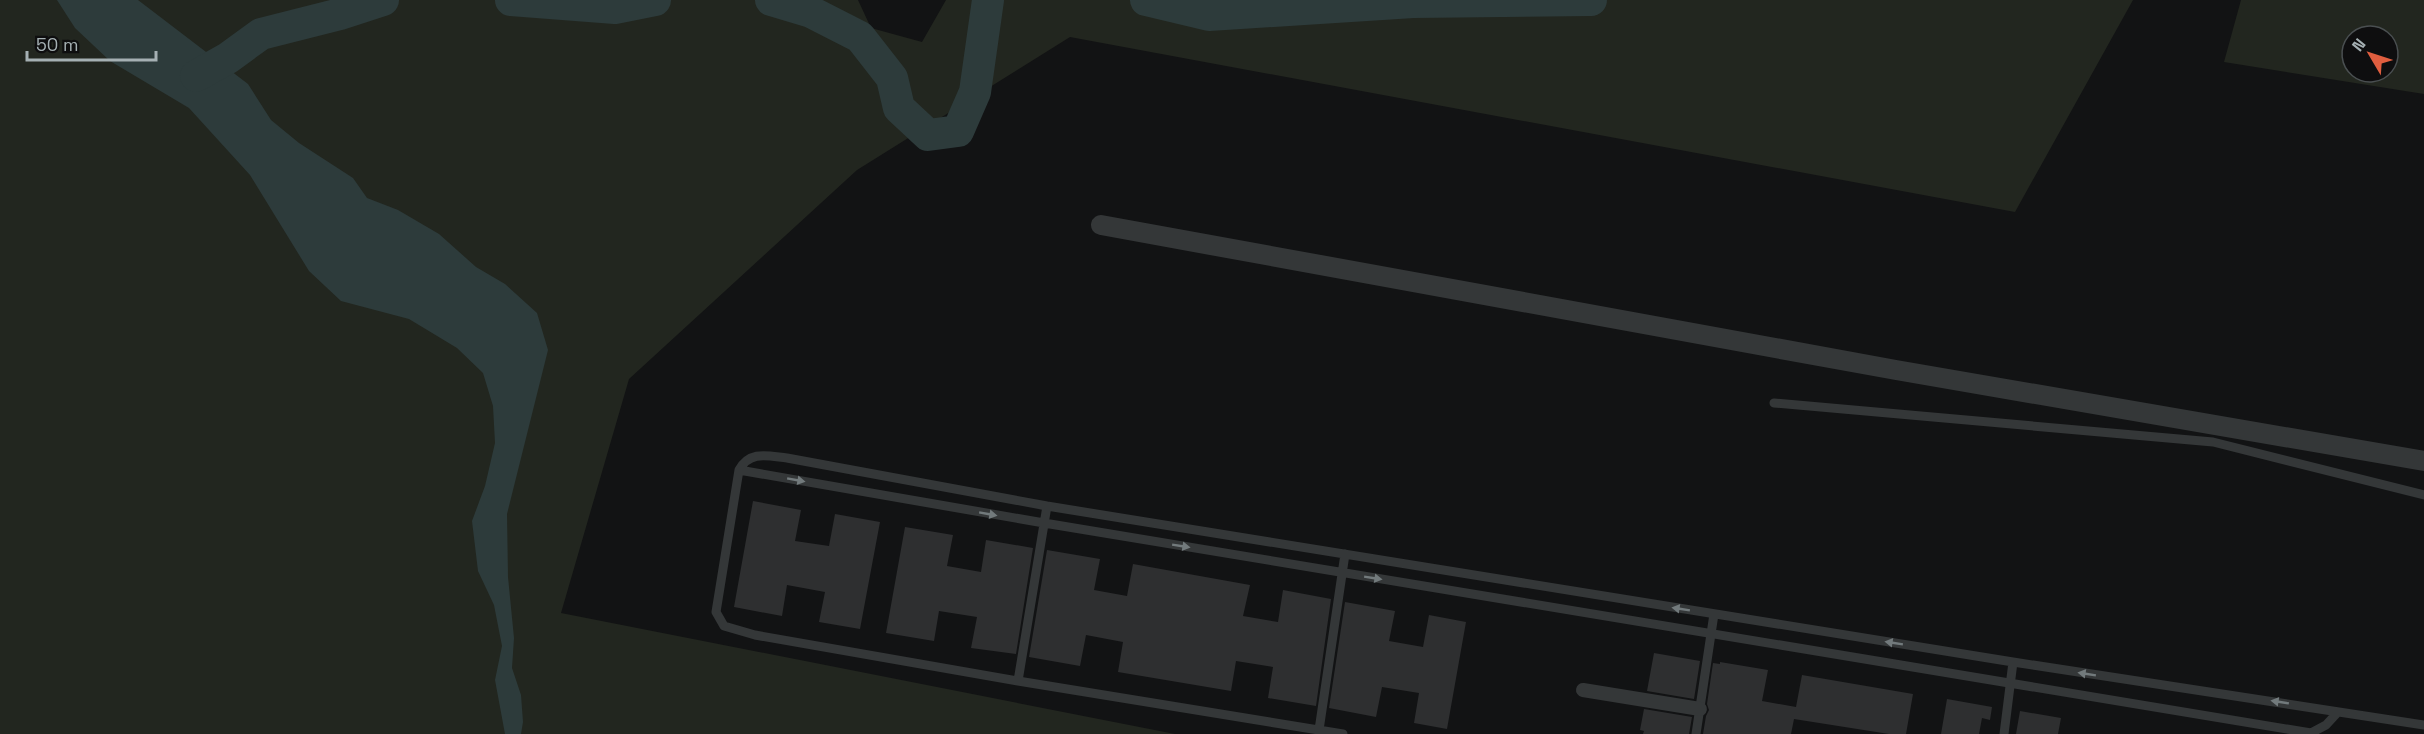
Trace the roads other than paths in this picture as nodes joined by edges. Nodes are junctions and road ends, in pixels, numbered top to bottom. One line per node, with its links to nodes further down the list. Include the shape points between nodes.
1 (1101, 225): 3 (street)
2 (1774, 403): 5 (lane, via 2213,442)
3 (2424, 461)
4 (739, 470): 6 (lane, via 746,459 766,455); 7 (lane, one-way to 7); 13 (lane, via 716,612 724,627)
5 (2424, 495)
6 (1047, 506): 7 (lane); 8 (lane)
7 (1044, 524): 9 (lane, one-way to 9); 13 (lane)
8 (1345, 554): 9 (lane); 10 (lane, one-way to 8)
9 (1343, 573): 11 (lane, one-way to 11); 19 (lane)
10 (1714, 614): 11 (lane); 12 (lane, one-way to 10)
11 (1711, 634): 14 (lane); 16 (lane)
12 (2013, 662): 14 (lane); 17 (lane, one-way to 12)
13 (1018, 681): 19 (lane)
14 (2011, 683): 17 (lane, via 2311,733); 22 (lane)
15 (1583, 690): 16 (street)
16 (1700, 709): 21 (lane)
17 (2338, 712): 18 (lane)
18 (2424, 724)
19 (1319, 730): 20 (lane)
20 (1343, 734)
21 (1696, 734)
22 (2004, 734)

